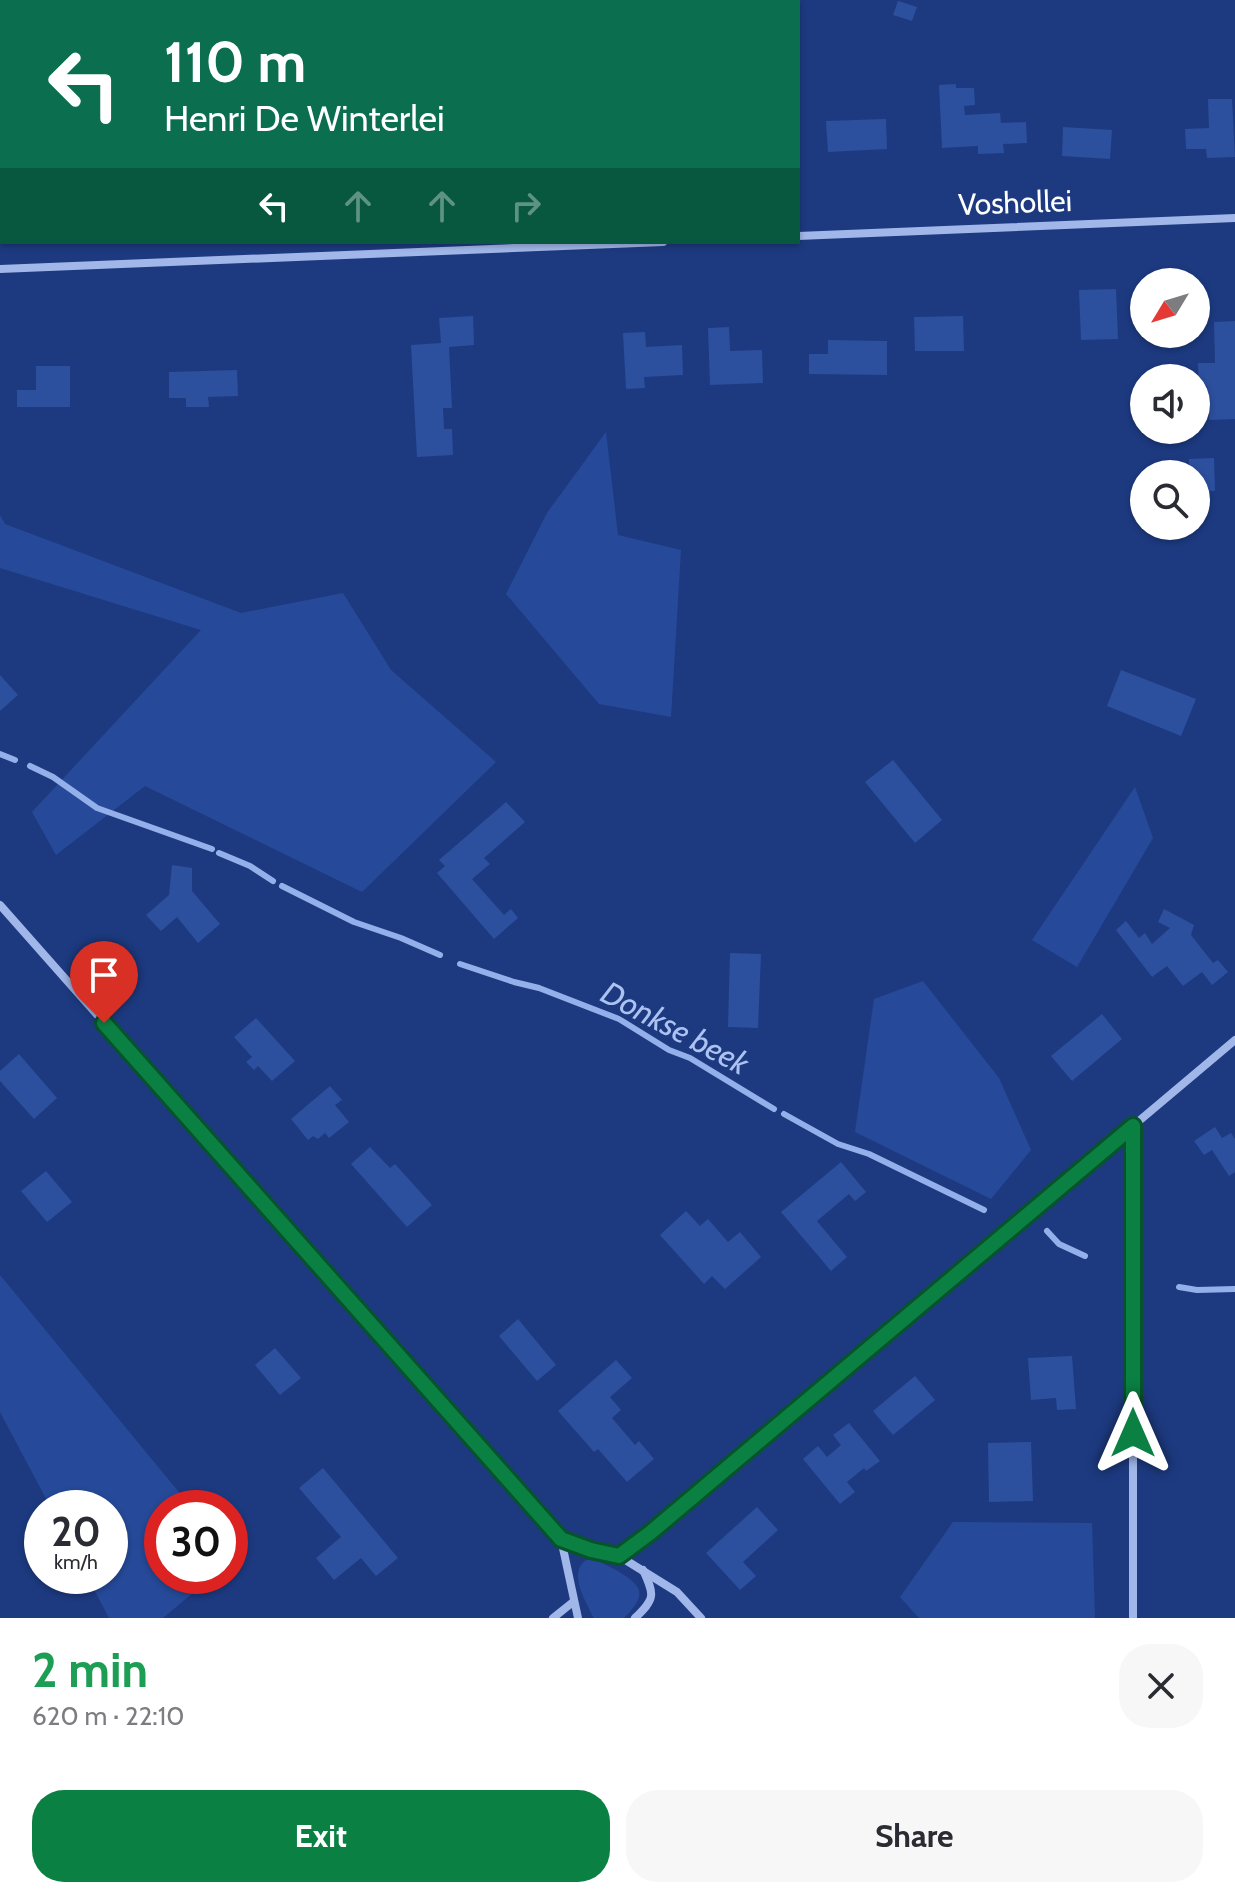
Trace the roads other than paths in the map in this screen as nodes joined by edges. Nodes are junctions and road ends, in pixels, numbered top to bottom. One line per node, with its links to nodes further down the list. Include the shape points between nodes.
1 (1235, 218): 2 (street, Voshollei)
2 (800, 236)
3 (614, 244): 4 (street)
4 (0, 269)
5 (0, 905): 8 (street)
6 (1235, 1040): 7 (street)
7 (1133, 1126): 9 (street); 16 (street)
8 (561, 1539): 9 (street); 11 (street)
9 (619, 1556): 10 (street)
10 (642, 1570): 14 (street, via 652,1595); 15 (street, via 677,1592)
11 (573, 1602): 12 (street); 13 (street)
12 (553, 1618)
13 (578, 1618)
14 (635, 1618)
15 (701, 1618)
16 (1133, 1618)

